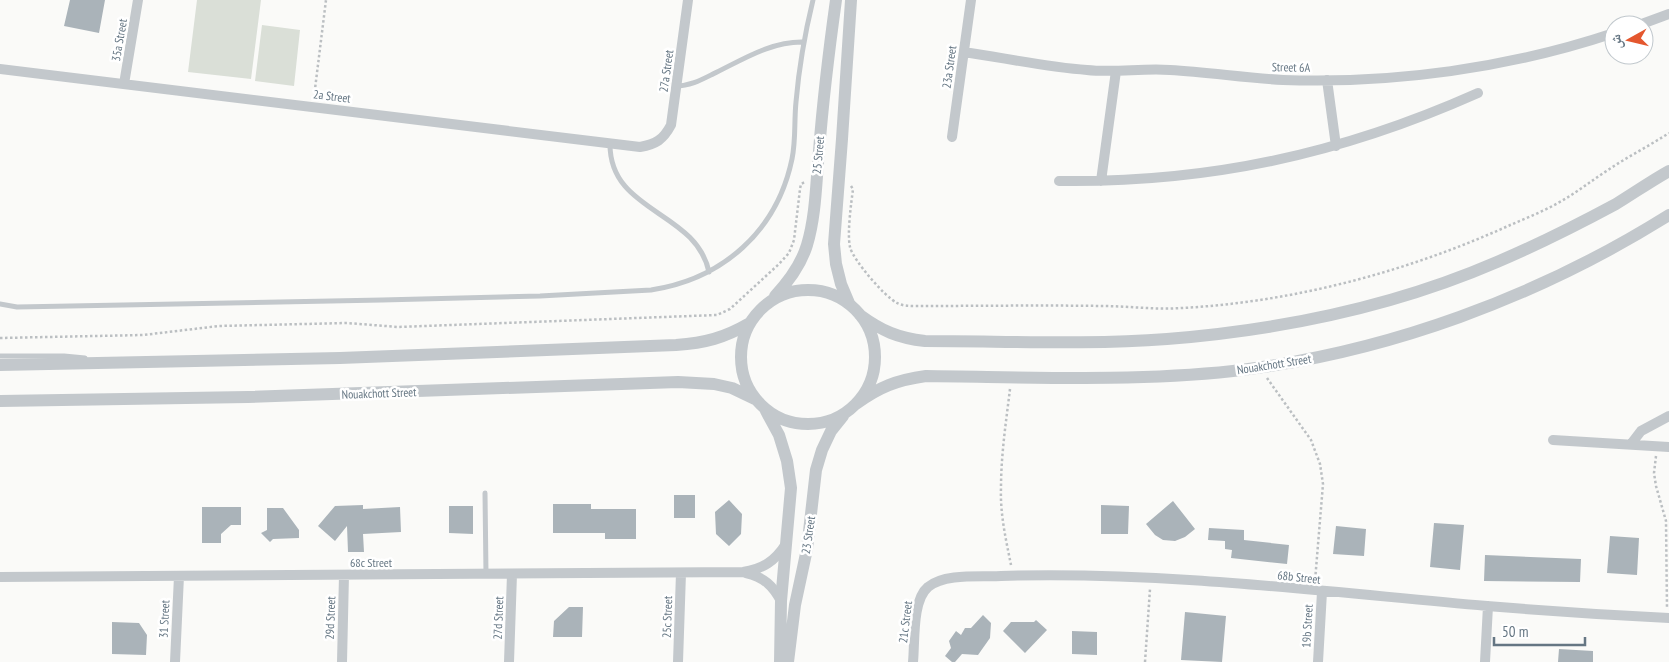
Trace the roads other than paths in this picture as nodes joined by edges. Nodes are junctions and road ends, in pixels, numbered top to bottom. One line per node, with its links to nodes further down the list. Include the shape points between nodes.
1 (138, 0): 15 (street, 35a Street)
2 (688, 0): 16 (street, 27a Street)
3 (813, 0): 10 (lane)
4 (836, 0): 27 (street, 25 Street, via 811,224 798,265)
5 (850, 0): 28 (street, 25 Street, via 834,244 839,278)
6 (971, 0): 11 (street, 23a Street)
7 (1669, 14): 8 (street)
8 (1654, 20)
9 (1604, 36): 14 (street, Street 6A, via 1531,56 1466,68 1403,76)
10 (804, 42): 16 (lane, via 773,46 695,83); 26 (lane, via 792,156 782,192 755,235 734,256)
11 (964, 52): 13 (street, Street 6A, via 1074,69); 18 (street, 23a Street)
12 (0, 69): 15 (street, 2a Street)
13 (1116, 71): 14 (street, Street 6A, via 1171,70 1263,79); 24 (street)
14 (1327, 80): 21 (street)
15 (124, 84): 20 (street, 2a Street)
16 (676, 86): 19 (street, 27a Street, via 671,126)
17 (1478, 94): 21 (street, via 1409,123)
18 (952, 136)
19 (660, 142): 20 (street, 2a Street, via 640,147)
20 (610, 143): 26 (lane, via 613,166 624,187 689,236 700,249)
21 (1336, 146): 24 (street, via 1205,173)
22 (1669, 171): 30 (street, via 1557,235 1495,263 1422,290 1300,322 1166,339 925,341 890,334)
23 (1059, 181): 24 (street)
24 (1101, 181)
25 (1669, 215): 37 (street, Nouakchott Street, via 1572,269 1508,298 1441,324 1373,344 1304,360 1163,376 926,376 888,384)
26 (709, 272): 29 (lane, via 666,288 560,295 122,305)
27 (772, 300): 28 (street, via 803,290 835,295); 31 (street)
28 (849, 303): 30 (street)
29 (0, 304)
30 (860, 315): 37 (street, via 874,344 875,360 866,392)
31 (750, 323): 33 (street, via 715,340 676,345); 35 (street, via 743,338 741,362 747,385)
32 (0, 356): 33 (lane, via 71,356)
33 (99, 364): 34 (street)
34 (0, 365)
35 (755, 399): 36 (street, Nouakchott Street, via 714,384 678,382 248,397); 38 (street)
36 (0, 401)
37 (856, 404): 39 (street)
38 (766, 411): 39 (street, via 796,424 813,425 829,422); 45 (street, 23 Street, via 779,435 787,461 790,488)
39 (844, 414): 63 (street, 23 Street, via 822,450 816,470)
40 (1669, 416): 42 (street, via 1641,431)
41 (1553, 440): 42 (street)
42 (1631, 444): 43 (street)
43 (1669, 447)
44 (485, 493): 48 (lane)
45 (786, 543): 46 (street, 68c Street, via 769,564); 55 (street, 23 Street)
46 (743, 572): 47 (street, 68c Street); 55 (street, 68c Street, via 766,581)
47 (682, 573): 49 (street, 68c Street); 61 (street, 25c Street)
48 (486, 574): 49 (street, 68c Street); 50 (street, 68c Street)
49 (512, 574): 60 (street, 27d Street)
50 (344, 575): 51 (street, 68c Street); 59 (street, 29d Street)
51 (178, 576): 52 (street, 68c Street); 58 (street, 31 Street)
52 (0, 577)
53 (927, 587): 54 (street, 68b Street, via 946,579 1044,575 1150,577); 64 (street, 21c Street, via 918,604)
54 (1318, 591): 56 (street, 68b Street); 65 (street, 19b Street)
55 (781, 601): 62 (street, 23 Street)
56 (1488, 606): 57 (street, 68b Street); 66 (street)
57 (1668, 618)
58 (175, 662)
59 (342, 662)
60 (509, 662)
61 (678, 662)
62 (780, 662)
63 (788, 662)
64 (913, 662)
65 (1318, 662)
66 (1485, 662)

